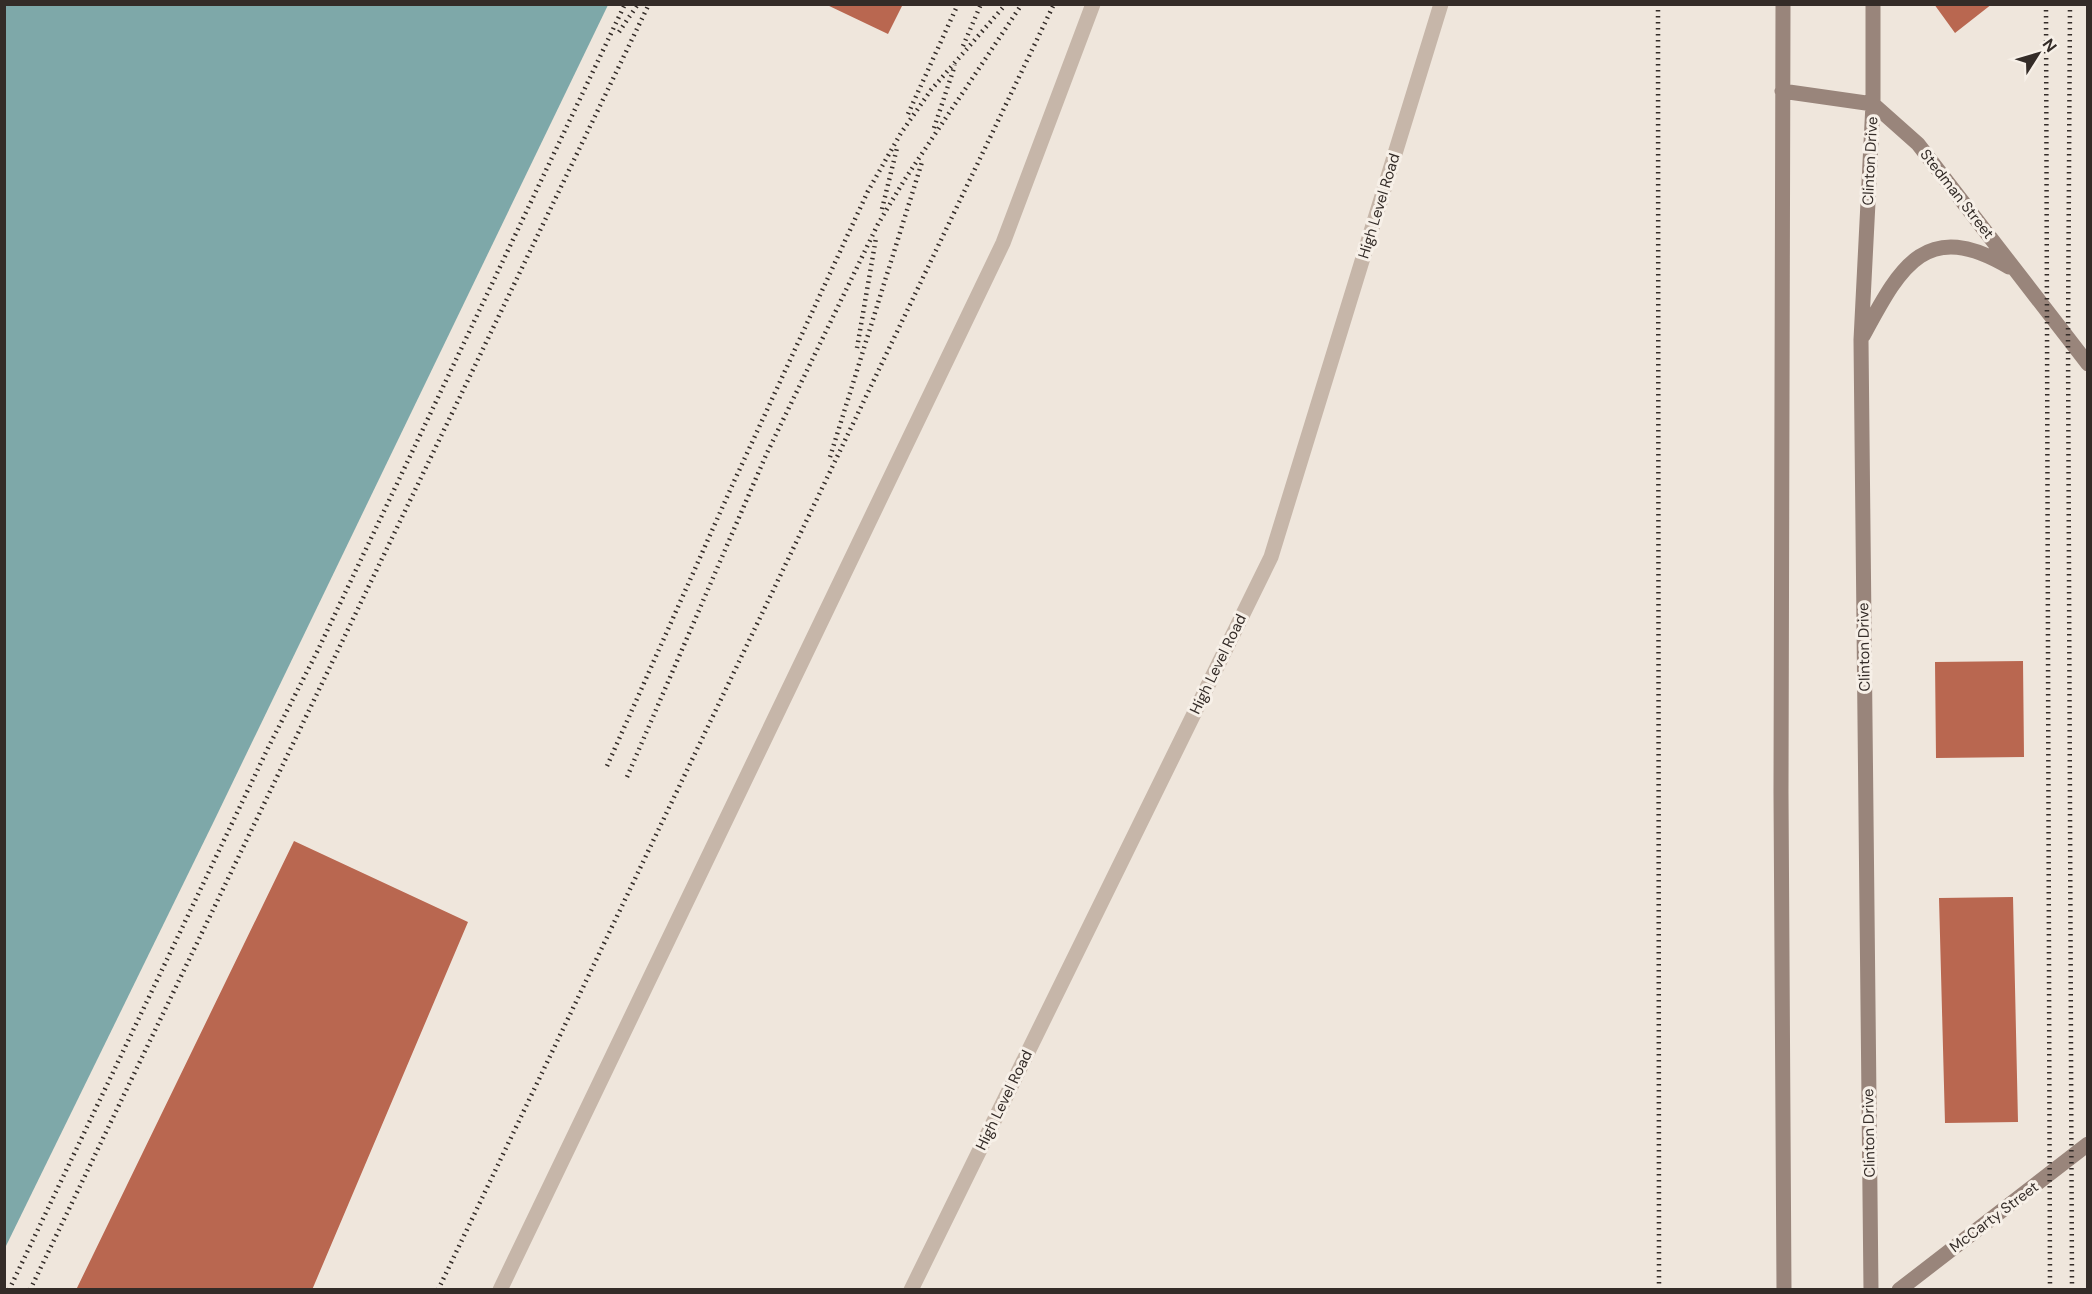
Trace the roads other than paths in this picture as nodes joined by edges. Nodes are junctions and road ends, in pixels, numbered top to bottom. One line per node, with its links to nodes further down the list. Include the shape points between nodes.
1 (1093, 4): 11 (lane, via 1003,243)
2 (1441, 4): 12 (lane, High Level Road, via 1270,557)
3 (1783, 4): 5 (main road)
4 (1873, 4): 6 (main road, Clinton Drive)
5 (1782, 91): 6 (main road); 13 (main road)
6 (1873, 104): 7 (main road, Stedman Street, via 1918,144); 8 (main road, Clinton Drive)
7 (2017, 271): 8 (main road, via 1987,254 1961,246 1931,249 1904,270); 9 (main road, Stedman Street)
8 (1861, 340): 14 (main road, Clinton Drive)
9 (2088, 364)
10 (2088, 1144): 15 (main road, McCarty Street)
11 (500, 1290)
12 (911, 1290)
13 (1784, 1290)
14 (1871, 1290)
15 (1899, 1290)

